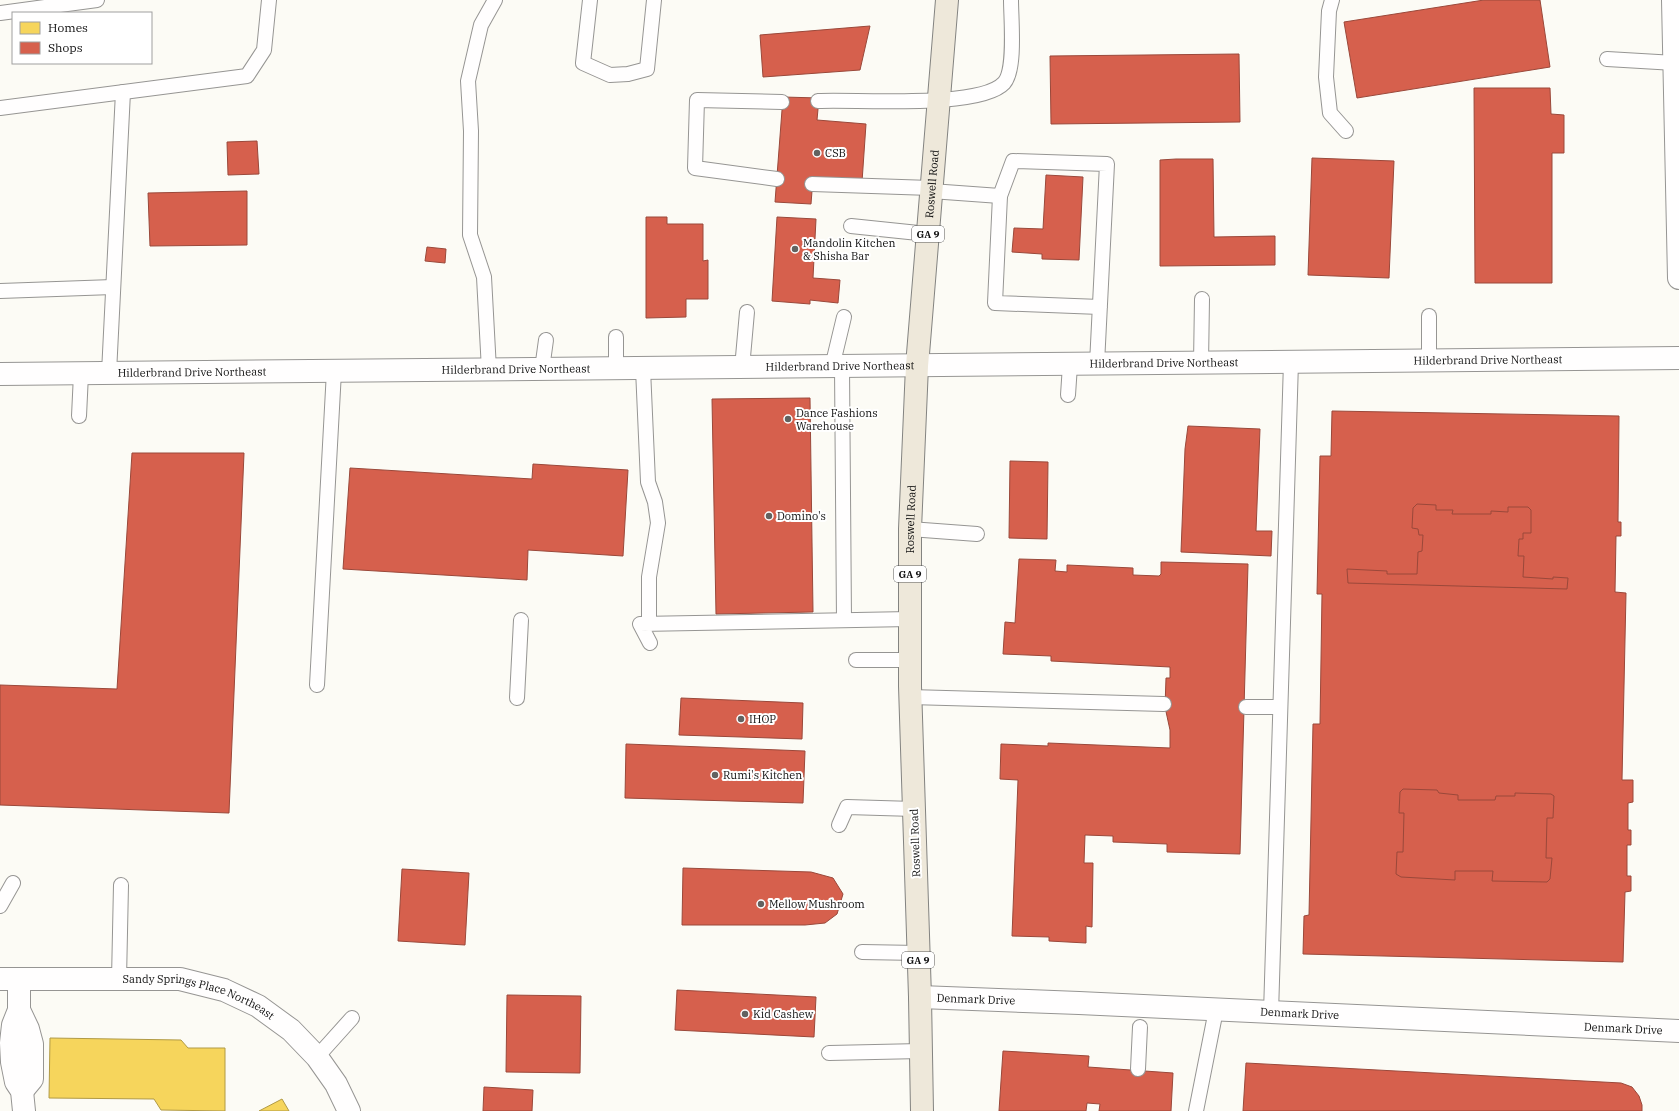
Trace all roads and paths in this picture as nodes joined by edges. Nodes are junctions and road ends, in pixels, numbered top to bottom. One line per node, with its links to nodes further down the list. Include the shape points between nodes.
1 (97, 0): 10 (lane)
2 (269, 0): 13 (lane, via 264,50 247,76)
3 (495, 0): 48 (lane, via 481,25 468,81 471,131 470,235 484,277)
4 (590, 0): 5 (lane, via 583,63 610,75 647,69)
5 (654, 0)
6 (947, 0): 15 (main road, Roswell Road / GA 9)
7 (1011, 0): 15 (lane, via 1012,63 1004,83 988,93)
8 (1332, 0): 18 (lane, via 1329,10 1326,77 1330,113)
9 (1675, 4): 12 (street)
10 (0, 12)
11 (1607, 59): 12 (lane)
12 (1675, 63): 22 (street)
13 (123, 92): 17 (lane); 27 (lane)
14 (818, 101): 15 (lane)
15 (939, 101): 21 (main road, Roswell Road / GA 9)
16 (782, 102): 19 (lane, via 697,100 695,168)
17 (0, 108)
18 (1346, 131)
19 (777, 179)
20 (812, 184): 21 (lane)
21 (931, 190): 23 (lane); 25 (main road, Roswell Road / GA 9)
22 (1678, 193): 26 (street)
23 (1000, 196): 30 (lane, via 995,303); 30 (lane, via 1013,161 1107,164)
24 (850, 226): 25 (lane)
25 (928, 234): 42 (main road, Roswell Road / GA 9)
26 (1679, 278)
27 (113, 287): 28 (lane); 50 (lane)
28 (0, 291)
29 (1202, 299): 39 (lane)
30 (1100, 307): 41 (lane)
31 (747, 312): 44 (lane)
32 (1429, 316): 37 (lane)
33 (844, 317): 43 (lane)
34 (616, 337): 46 (lane)
35 (546, 340): 45 (lane)
36 (1679, 358): 37 (street, Hilderbrand Drive Northeast)
37 (1429, 361): 38 (street, Hilderbrand Drive Northeast)
38 (1291, 362): 39 (street, Hilderbrand Drive Northeast); 69 (lane)
39 (1201, 363): 41 (street, Hilderbrand Drive Northeast)
40 (1070, 364): 41 (street, Hilderbrand Drive Northeast); 42 (street, Hilderbrand Drive Northeast); 53 (lane)
41 (1096, 364)
42 (917, 366): 43 (street, Hilderbrand Drive Northeast); 55 (main road, Roswell Road / GA 9)
43 (837, 367): 44 (street, Hilderbrand Drive Northeast); 59 (lane)
44 (742, 368): 47 (street, Hilderbrand Drive Northeast)
45 (542, 369): 46 (street, Hilderbrand Drive Northeast); 48 (street, Hilderbrand Drive Northeast)
46 (616, 369): 47 (street, Hilderbrand Drive Northeast)
47 (643, 369): 60 (lane, via 648,482 655,502 658,523 649,577)
48 (489, 370): 49 (street, Hilderbrand Drive Northeast)
49 (334, 371): 50 (street, Hilderbrand Drive Northeast); 64 (lane)
50 (109, 373): 52 (street, Hilderbrand Drive Northeast)
51 (0, 374): 52 (street, Hilderbrand Drive Northeast)
52 (81, 374): 54 (lane)
53 (1068, 395)
54 (79, 416)
55 (910, 529): 56 (lane); 57 (main road, Roswell Road / GA 9)
56 (977, 534)
57 (910, 619): 59 (lane); 63 (main road, Roswell Road / GA 9)
58 (521, 620): 66 (lane)
59 (844, 620): 60 (lane)
60 (649, 624): 61 (lane, via 640,624)
61 (650, 643)
62 (856, 660): 63 (lane)
63 (910, 660): 65 (main road, Roswell Road / GA 9)
64 (317, 685)
65 (910, 697): 67 (lane); 70 (main road, Roswell Road / GA 9)
66 (517, 698)
67 (1164, 704)
68 (1246, 707): 69 (lane)
69 (1280, 707): 81 (lane)
70 (914, 809): 71 (lane, via 847,807); 76 (main road, Roswell Road / GA 9)
71 (839, 825)
72 (14, 883): 74 (lane)
73 (121, 885): 78 (lane)
74 (0, 906)
75 (862, 952): 76 (lane)
76 (918, 953): 79 (main road, Roswell Road / GA 9)
77 (9, 979): 78 (street, Sandy Springs Place Northeast); 89 (street, via 32,1044 32,1078)
78 (119, 979): 87 (street, Sandy Springs Place Northeast, via 180,979 224,990 258,1006 291,1030)
79 (920, 997): 80 (street, Denmark Drive); 85 (main road, Roswell Road / GA 9)
80 (1216, 1010): 81 (street, Denmark Drive); 92 (lane)
81 (1271, 1013): 84 (street, Denmark Drive)
82 (352, 1018): 87 (lane)
83 (1140, 1027): 88 (lane)
84 (1679, 1031)
85 (921, 1051): 86 (lane); 91 (main road, Roswell Road / GA 9)
86 (829, 1053)
87 (317, 1057): 90 (street, Sandy Springs Place Northeast, via 336,1084)
88 (1138, 1069)
89 (23, 1101)
90 (349, 1111)
91 (922, 1111)
92 (1196, 1111)

